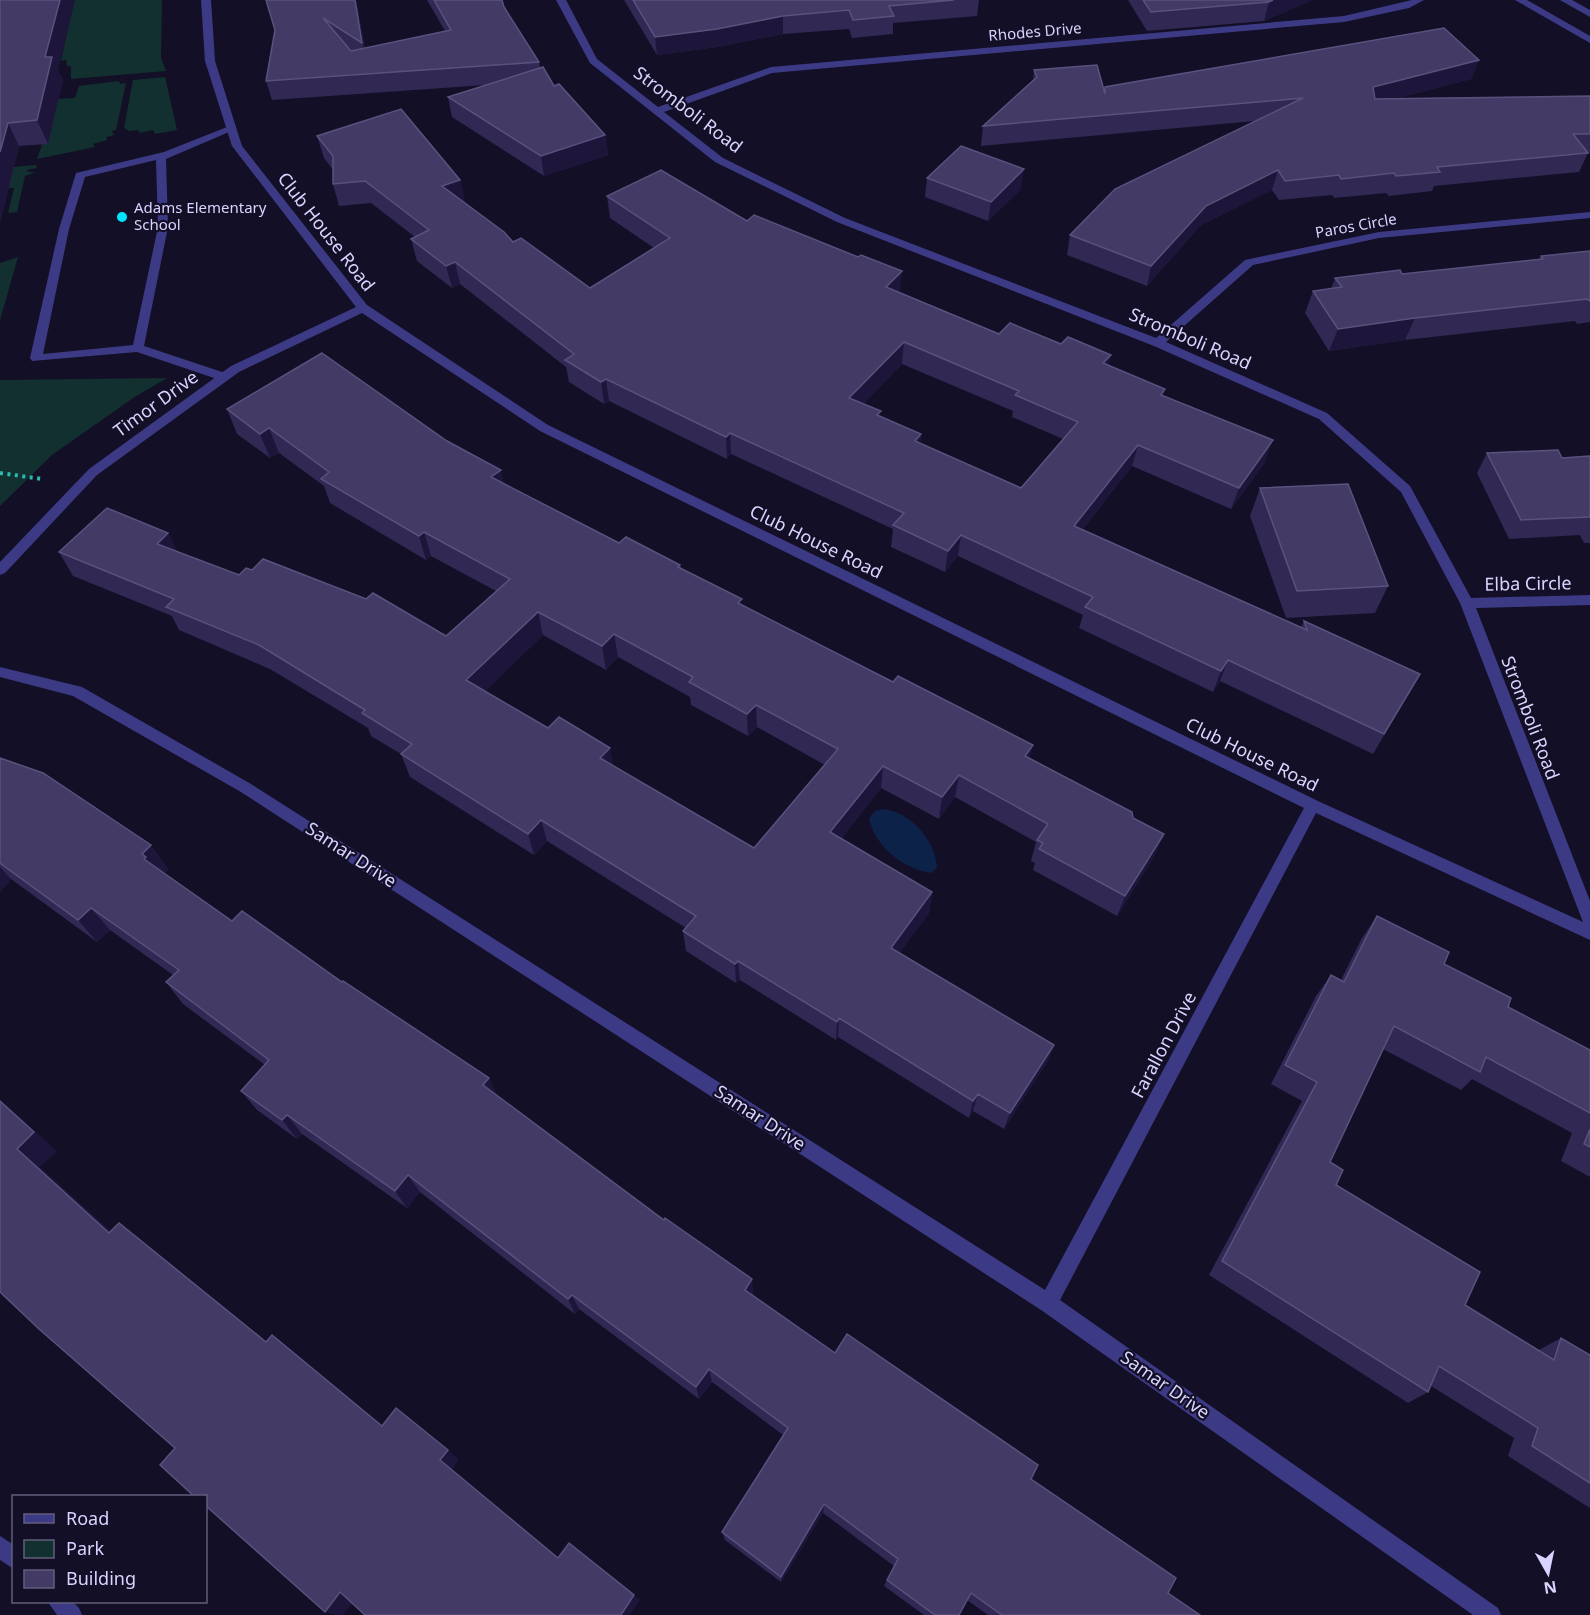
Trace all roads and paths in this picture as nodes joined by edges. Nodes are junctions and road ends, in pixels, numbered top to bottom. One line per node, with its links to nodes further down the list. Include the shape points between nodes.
1 (206, 0): 9 (street, Club House Road, via 210,61)
2 (561, 0): 8 (street, Stromboli Road, via 593,61)
3 (1419, 0): 8 (street, Rhodes Drive, via 1344,19 771,70)
4 (1520, 0): 7 (street)
5 (1565, 0): 6 (street)
6 (1590, 14)
7 (1590, 40)
8 (657, 111): 13 (street, Stromboli Road, via 719,160 841,220)
9 (231, 129): 10 (street); 12 (street, Club House Road, via 237,147)
10 (165, 155): 14 (street, via 161,157 163,227); 14 (street, via 80,175 36,358)
11 (1590, 215): 13 (street, Paros Circle, via 1379,235 1249,262)
12 (363, 308): 15 (street, Timor Drive); 22 (street, Club House Road, via 544,428)
13 (1158, 343): 20 (street, Stromboli Road, via 1323,416 1406,489)
14 (138, 348): 15 (street)
15 (224, 376): 18 (street, Timor Drive, via 93,472)
16 (0, 473): 17 (path)
17 (42, 479)
18 (0, 570)
19 (1590, 600): 20 (street, Elba Circle)
20 (1467, 603): 23 (street, Stromboli Road)
21 (0, 672): 25 (street, Samar Drive, via 76,691 246,788)
22 (1313, 805): 24 (street, Club House Road); 25 (street, Farallon Drive)
23 (1590, 921)
24 (1590, 933)
25 (1048, 1303): 30 (street, Samar Drive)
26 (0, 1546): 27 (street)
27 (12, 1557)
28 (59, 1603): 29 (street)
29 (72, 1615)
30 (1491, 1615)

